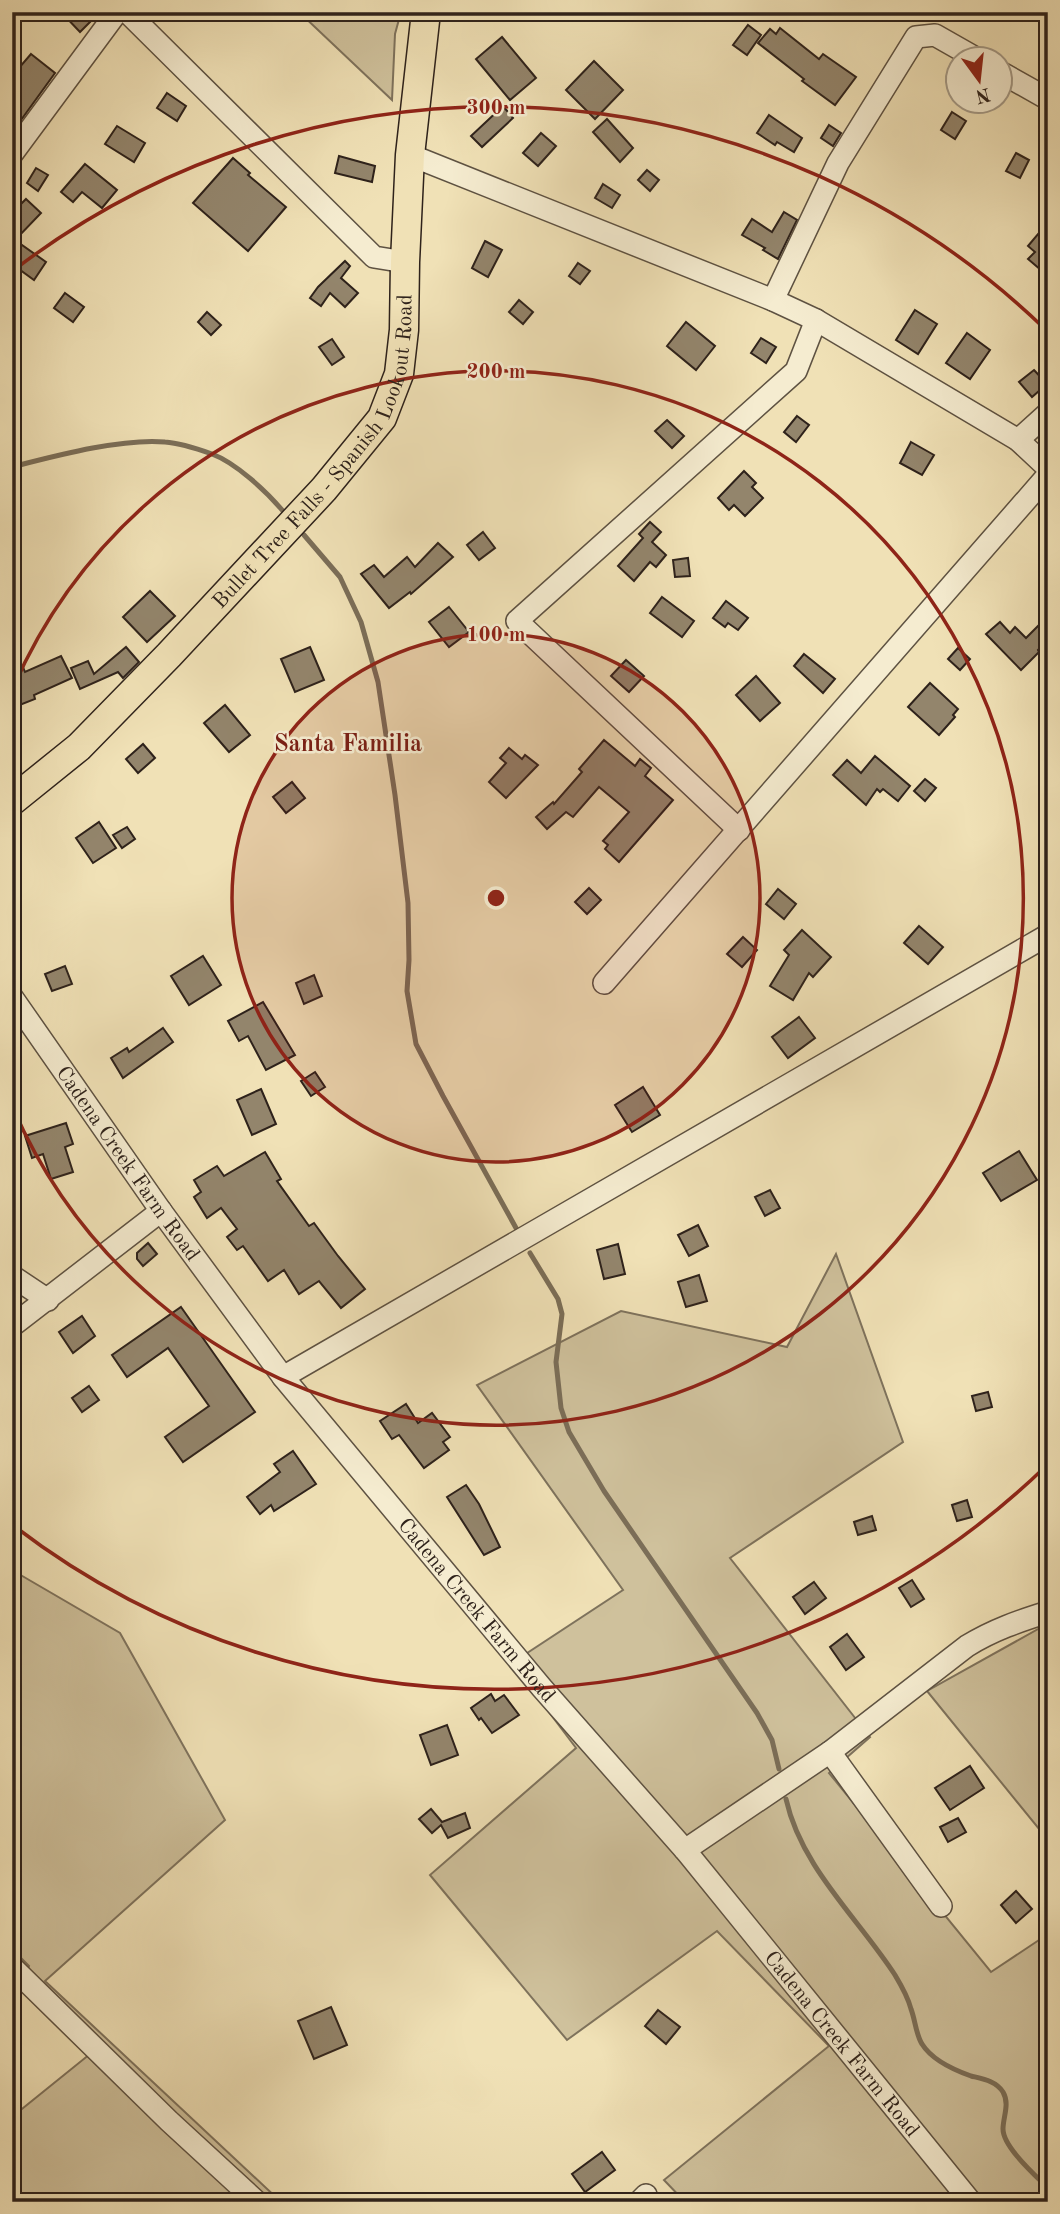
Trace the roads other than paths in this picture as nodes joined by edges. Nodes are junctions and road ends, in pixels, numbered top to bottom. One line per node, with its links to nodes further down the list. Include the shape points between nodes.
1 (117, 12): 7 (street)
2 (127, 12): 9 (street, via 374,257)
3 (426, 12): 8 (main road, Bullet Tree Falls - Spanish Lookout Road)
4 (954, 46): 10 (street, via 935,35 916,37 838,163)
5 (1014, 80): 6 (street)
6 (1048, 99)
7 (12, 154)
8 (410, 155): 9 (main road, Bullet Tree Falls - Spanish Lookout Road); 10 (street)
9 (405, 262): 16 (main road, Bullet Tree Falls - Spanish Lookout Road, via 399,374 382,418 324,489 169,654 79,747)
10 (773, 300): 11 (street)
11 (816, 320): 13 (street); 17 (street, via 796,371 516,621)
12 (1048, 413): 13 (street)
13 (1018, 440): 14 (street)
14 (1048, 467)
15 (1048, 475): 17 (street)
16 (12, 801)
17 (740, 830): 19 (street)
18 (1048, 934): 25 (street)
19 (604, 984)
20 (12, 997): 21 (street, Cadena Creek Farm Road)
21 (161, 1211): 23 (street); 25 (street, Cadena Creek Farm Road)
22 (12, 1276): 23 (street)
23 (48, 1300): 24 (street)
24 (12, 1326)
25 (283, 1377): 28 (street, Cadena Creek Farm Road, via 542,1688)
26 (1048, 1612): 27 (street, via 1012,1623 967,1646)
27 (830, 1752): 28 (street); 29 (street)
28 (685, 1850): 32 (street, Cadena Creek Farm Road)
29 (941, 1906)
30 (12, 1967): 31 (street)
31 (257, 2202)
32 (971, 2202)

